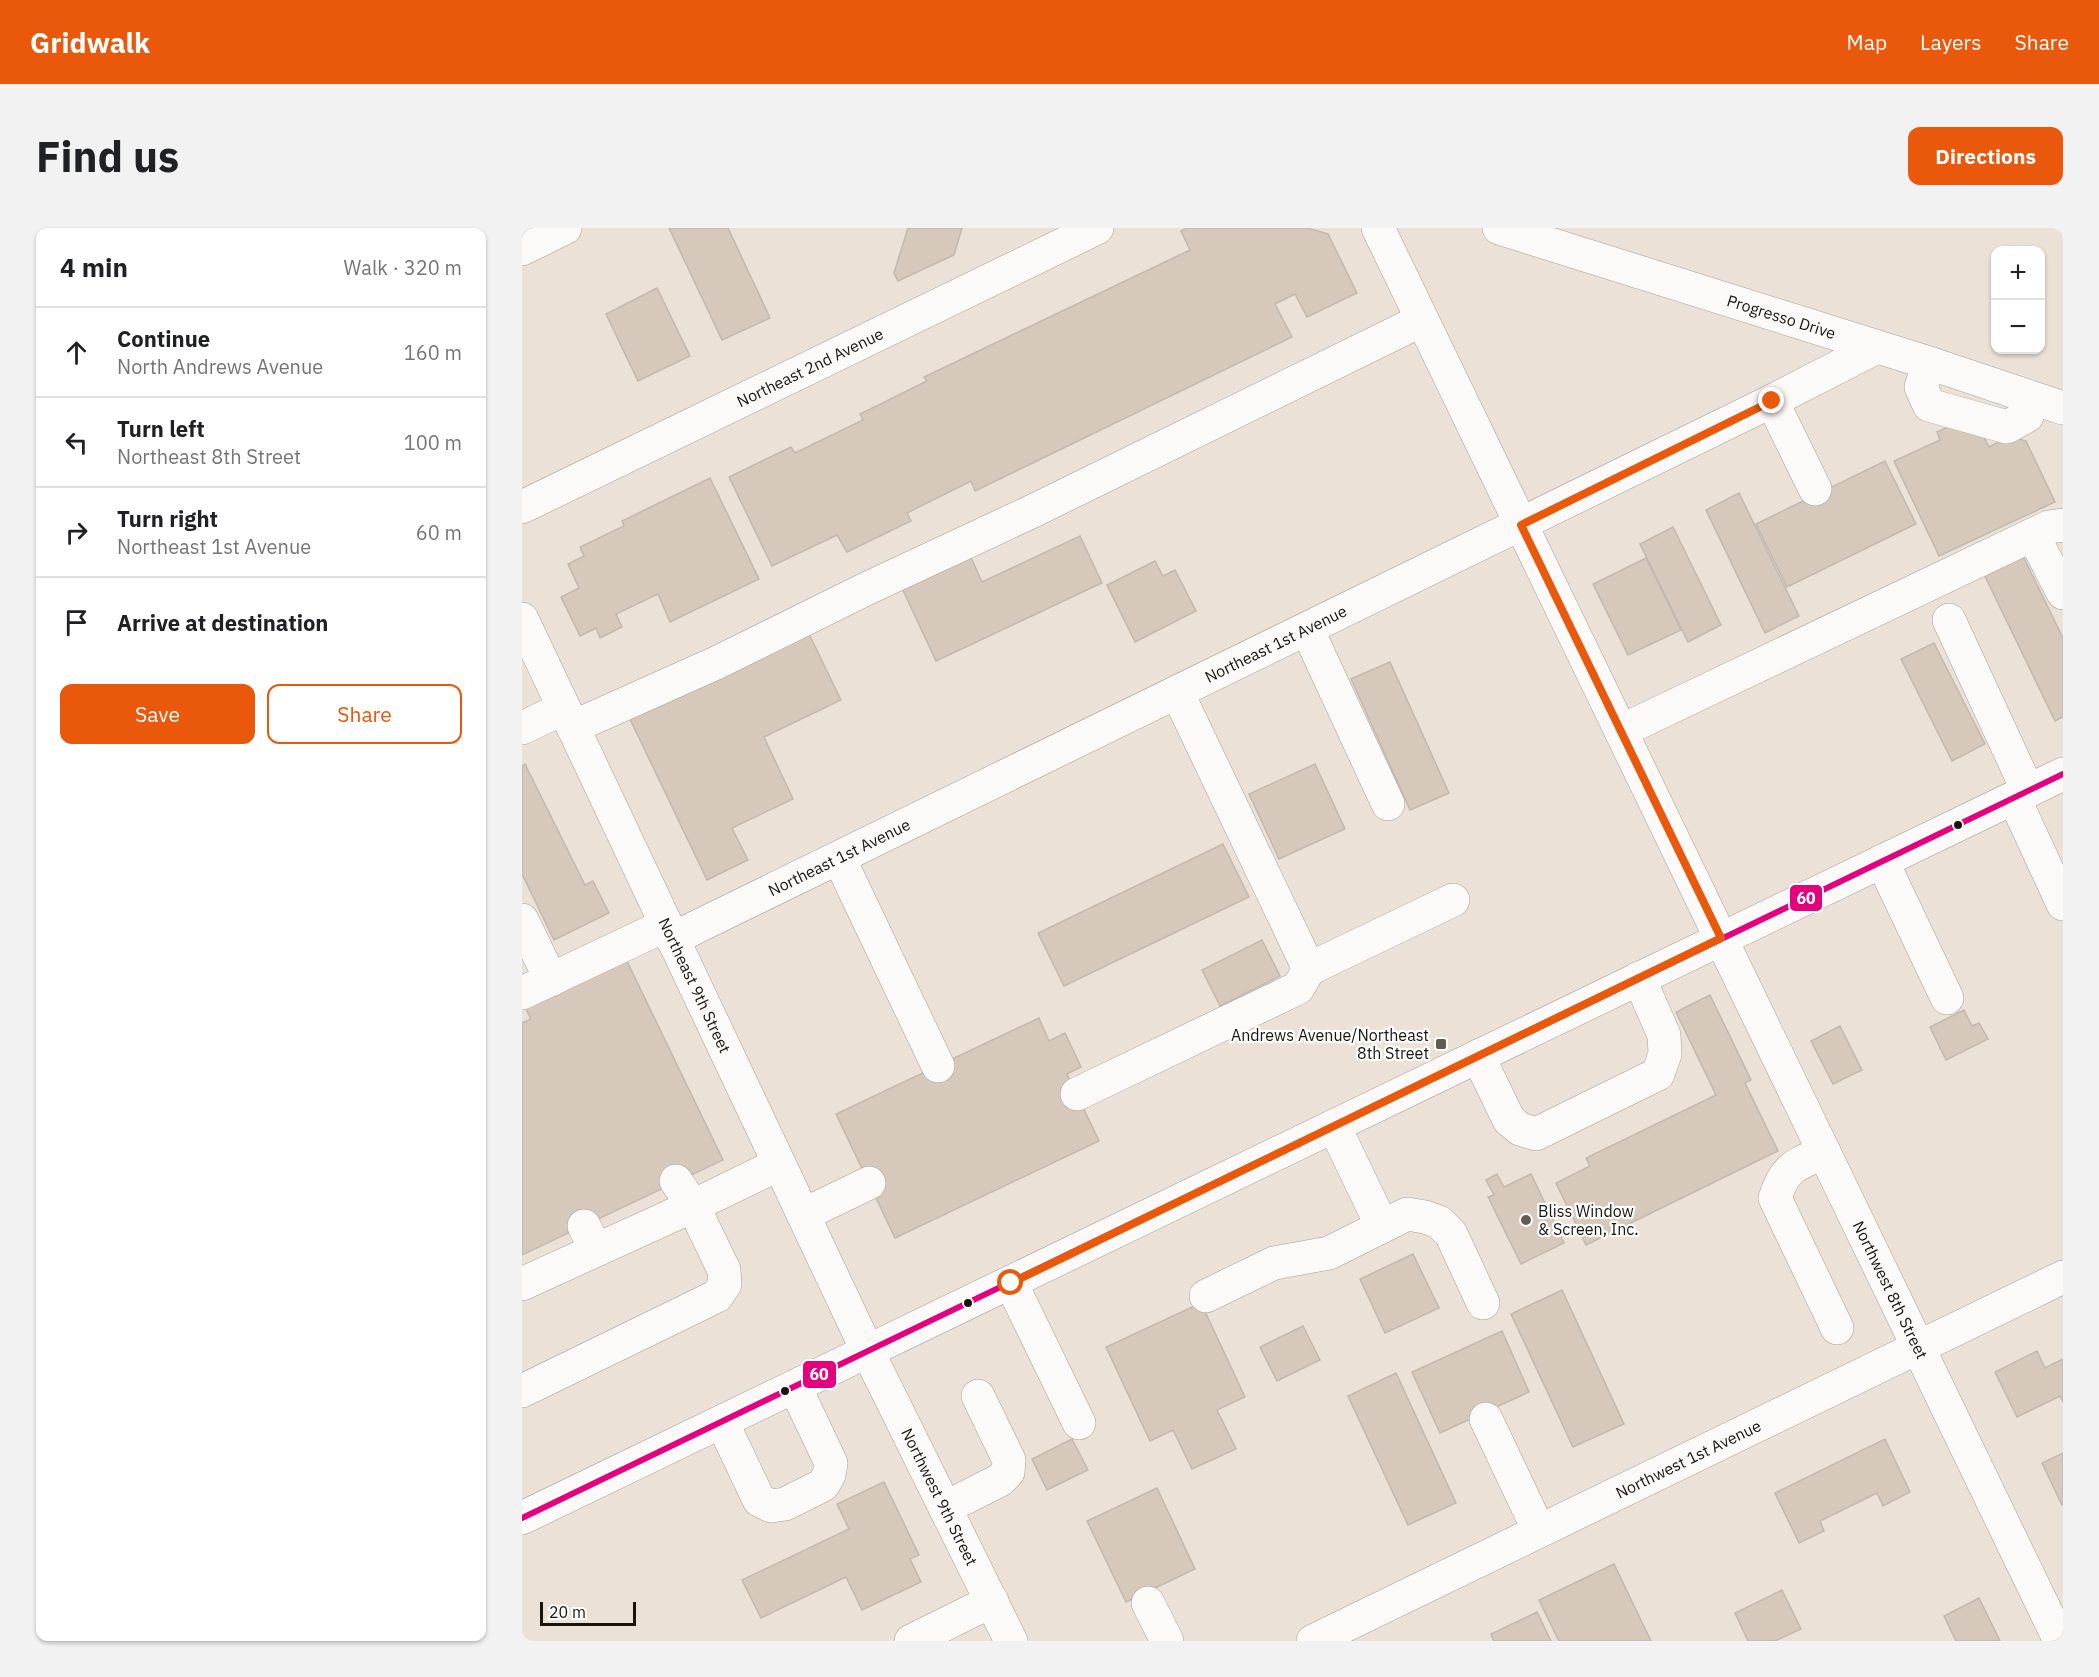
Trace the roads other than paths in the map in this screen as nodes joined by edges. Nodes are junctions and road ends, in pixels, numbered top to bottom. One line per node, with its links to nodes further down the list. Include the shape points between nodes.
1 (565, 228): 5 (street)
2 (1096, 228): 12 (street, Northeast 2nd Avenue)
3 (1378, 228): 6 (street, Northwest 8th Street)
4 (1499, 228): 7 (street, Progresso Drive)
5 (522, 249)
6 (1425, 327): 13 (street, Northwest 8th Street); 20 (street, via 716,663)
7 (1877, 347): 8 (street, Progresso Drive); 9 (street, Northeast 1st Avenue)
8 (1929, 363): 10 (street, Progresso Drive); 10 (street, via 1921,387 1940,415 1995,431)
9 (1772, 401): 11 (street); 13 (street, Northeast 1st Avenue)
10 (2048, 403)
11 (1815, 489)
12 (522, 507)
13 (1521, 525): 18 (street, Northeast 1st Avenue); 22 (street, Northwest 8th Street)
14 (2048, 530): 15 (street); 22 (street)
15 (2063, 593)
16 (522, 619): 20 (street, Northeast 9th Street)
17 (1949, 620): 24 (street)
18 (1307, 629): 19 (street, Northeast 1st Avenue); 25 (street)
19 (1177, 692): 26 (street, Northeast 1st Avenue); 33 (street)
20 (568, 718): 21 (street); 31 (street, Northeast 9th Street)
21 (522, 728)
22 (1621, 731): 32 (street, Northwest 8th Street)
23 (2063, 774): 24 (street)
24 (2021, 794): 27 (street); 29 (street)
25 (1388, 804)
26 (839, 858): 31 (street, Northeast 1st Avenue); 38 (street)
27 (1882, 861): 32 (street); 36 (street)
28 (1453, 900): 33 (street)
29 (2063, 904)
30 (522, 920): 35 (street)
31 (669, 932): 35 (street, Northeast 1st Avenue, via 611,951); 42 (street, Northeast 9th Street)
32 (1721, 938): 34 (street); 41 (street, Northwest 8th Street)
33 (1309, 969): 39 (street, via 1298,988)
34 (1639, 978): 37 (street); 37 (street, via 1664,1035 1665,1054 1658,1074 1536,1134 1509,1120)
35 (536, 986)
36 (1947, 998)
37 (1478, 1056): 40 (street)
38 (938, 1066)
39 (1077, 1094)
40 (1334, 1126): 46 (street); 49 (street)
41 (1824, 1152): 52 (street, via 1791,1168 1780,1182 1775,1198); 53 (street, Northwest 8th Street)
42 (779, 1164): 44 (street); 45 (street, Northeast 9th Street)
43 (869, 1184): 45 (street)
44 (685, 1194): 48 (street, via 590,1238); 56 (street, via 724,1270 725,1284 717,1296)
45 (803, 1215): 54 (street, Northeast 9th Street)
46 (1382, 1226): 50 (street, via 1329,1253 1274,1263); 51 (street, via 1407,1214 1439,1222 1451,1234)
47 (2063, 1277): 53 (street, Northwest 1st Avenue)
48 (524, 1279)
49 (1011, 1283): 54 (street); 60 (street)
50 (1206, 1296)
51 (1483, 1303)
52 (1837, 1328)
53 (1918, 1346): 63 (street, Northwest 1st Avenue); 70 (street, Northwest 8th Street)
54 (868, 1352): 55 (street); 61 (street, Northwest 9th Street)
55 (795, 1387): 59 (street); 59 (street, via 831,1463 823,1485 785,1504 771,1506 759,1500)
56 (522, 1391)
57 (978, 1396): 61 (street, via 1009,1460 1008,1472)
58 (1486, 1419): 63 (street)
59 (723, 1422): 62 (street)
60 (1079, 1423)
61 (945, 1508): 64 (street, Northwest 9th Street)
62 (522, 1518)
63 (1539, 1531): 69 (street, Northwest 1st Avenue)
64 (992, 1601): 66 (street); 67 (street, Northwest 9th Street)
65 (1148, 1603): 68 (street)
66 (911, 1641)
67 (1011, 1641)
68 (1167, 1641)
69 (1313, 1641)
70 (2060, 1641)

